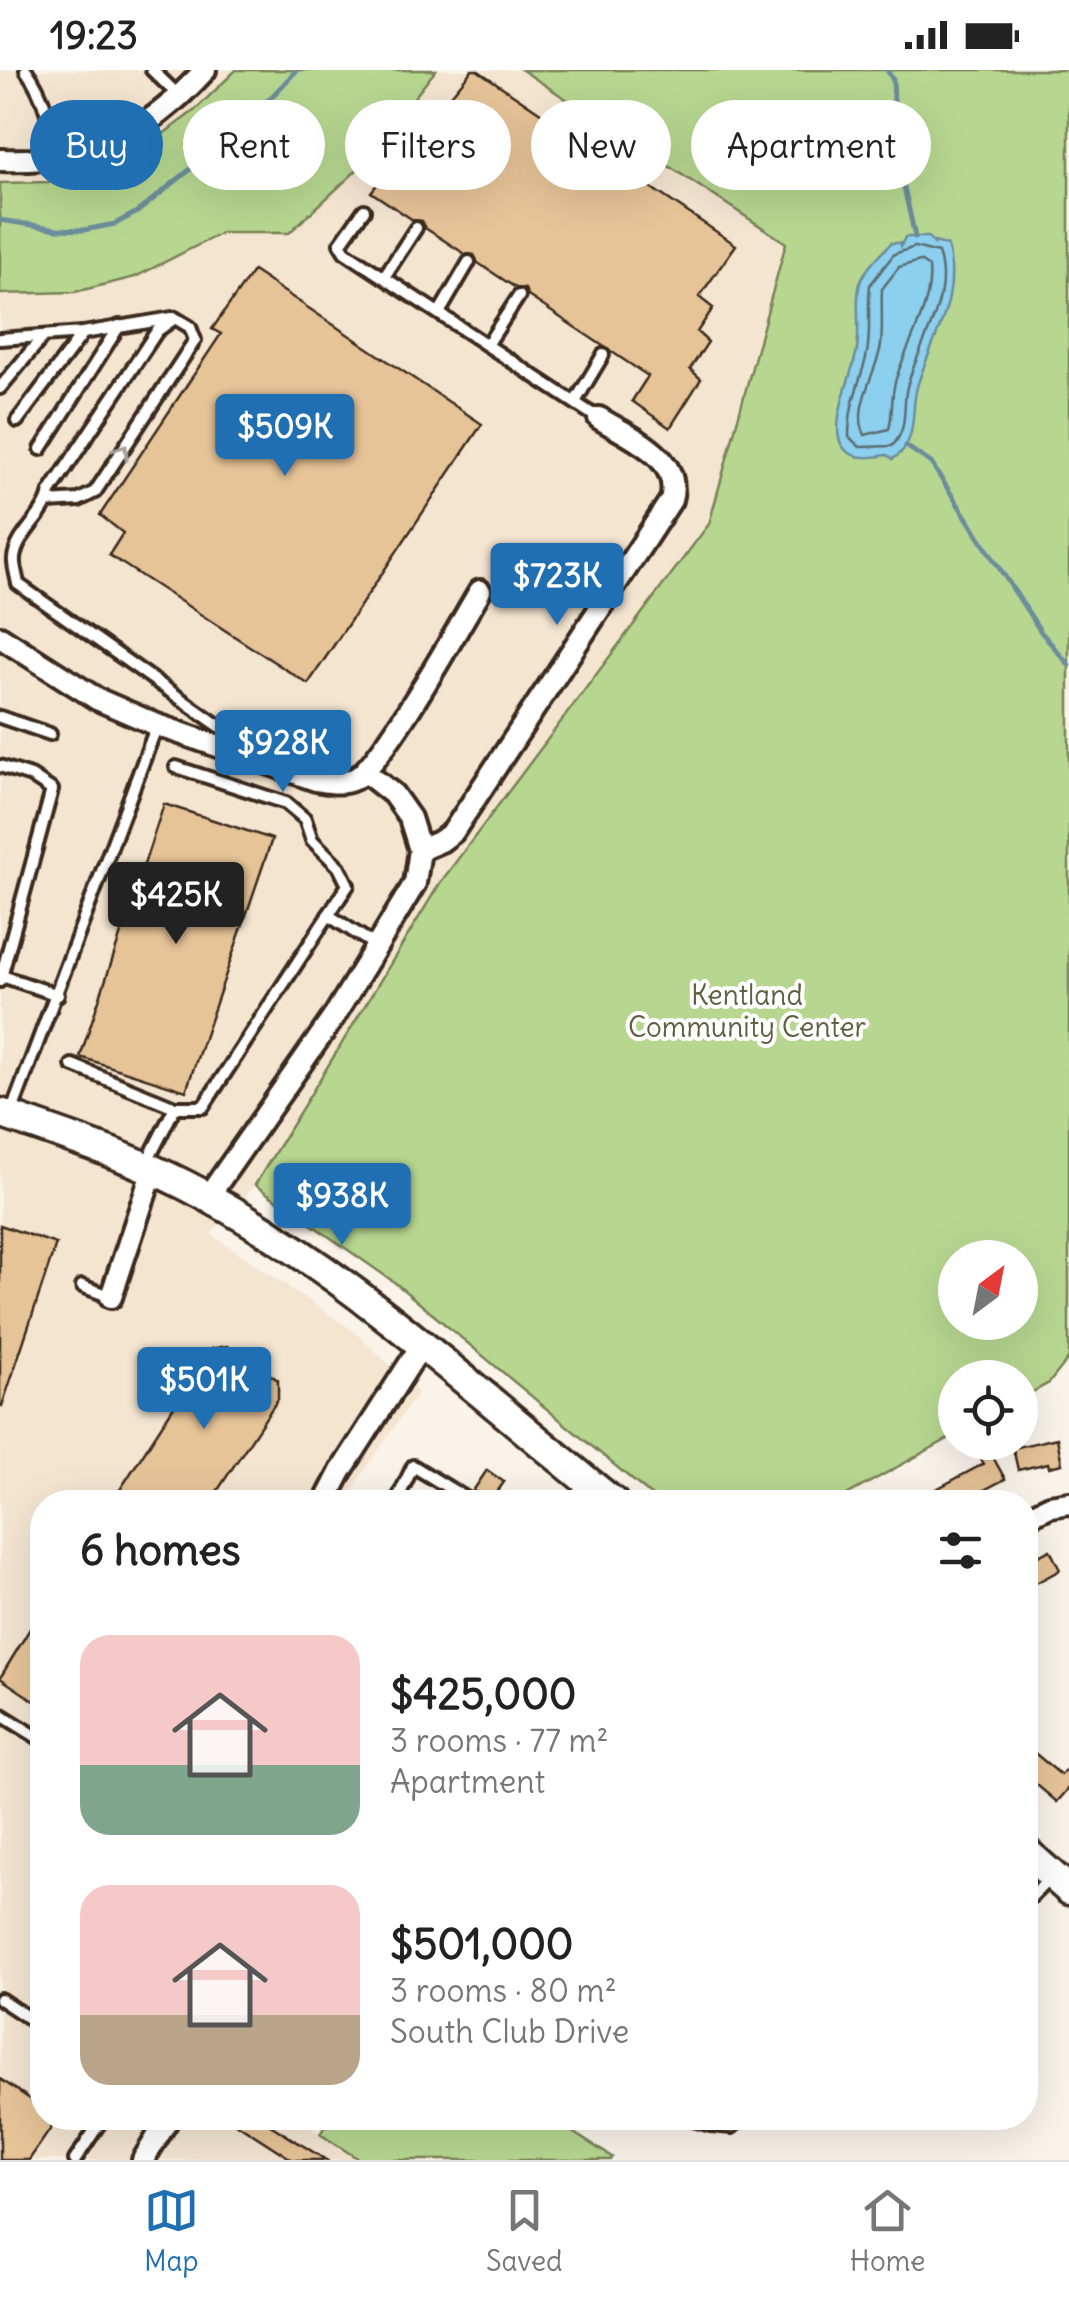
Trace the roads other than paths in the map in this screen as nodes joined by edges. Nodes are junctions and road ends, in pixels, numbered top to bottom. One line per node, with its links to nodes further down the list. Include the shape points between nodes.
1 (26, 70): 5 (lane)
2 (152, 70): 4 (lane)
3 (205, 70): 4 (street)
4 (179, 96): 6 (street)
5 (43, 100)
6 (163, 109)
7 (30, 159): 8 (street)
8 (0, 160)
9 (364, 210): 12 (lane, via 340,244)
10 (416, 228): 12 (lane)
11 (469, 262): 14 (lane)
12 (384, 277): 14 (lane)
13 (519, 296): 20 (lane)
14 (439, 314): 20 (lane)
15 (176, 318): 16 (lane); 27 (lane, via 157,331); 27 (lane, one-way to 15, via 96,492 195,340)
16 (119, 326): 17 (lane); 26 (lane)
17 (83, 333): 18 (lane); 25 (lane)
18 (42, 338): 19 (lane); 22 (lane)
19 (0, 339)
20 (487, 345): 23 (lane)
21 (603, 355): 23 (lane)
22 (0, 388)
23 (575, 402): 24 (lane)
24 (599, 418): 37 (street, via 663,461 673,478 671,500 453,832)
25 (18, 420)
26 (41, 449)
27 (48, 502): 35 (lane, via 14,558 18,584)
28 (480, 590): 36 (street)
29 (0, 637): 31 (street, via 98,699)
30 (0, 717): 32 (lane)
31 (156, 725): 35 (street); 41 (lane)
32 (50, 734)
33 (0, 766): 40 (lane, via 52,790)
34 (176, 767): 38 (lane, via 286,803 305,819 312,840 348,885)
35 (278, 767): 36 (street, via 337,784)
36 (365, 772): 37 (street, via 410,818)
37 (420, 850): 39 (street, via 415,883)
38 (328, 915): 39 (lane); 43 (lane, via 203,1107)
39 (378, 947): 46 (street)
40 (1, 978): 41 (lane)
41 (58, 995): 44 (lane)
42 (72, 1065): 43 (lane)
43 (175, 1107): 45 (lane)
44 (5, 1115): 45 (street)
45 (149, 1168): 46 (street); 48 (street)
46 (208, 1197): 49 (street, via 320,1267)
47 (82, 1286): 48 (lane)
48 (111, 1297)
49 (421, 1346): 50 (street); 53 (street)
50 (331, 1490)
51 (402, 1490): 52 (lane, via 413,1466)
52 (452, 1490)
53 (598, 1490)
54 (1069, 1503): 55 (street)
55 (1038, 1512)
56 (0, 1714): 57 (lane)
57 (30, 1733)
58 (1038, 1859): 59 (street)
59 (1064, 1874): 60 (lane)
60 (1038, 1893)
61 (0, 1999): 62 (lane)
62 (30, 2018)
63 (95, 2130): 65 (lane)
64 (162, 2130): 66 (street)
65 (75, 2160)
66 (143, 2160)

